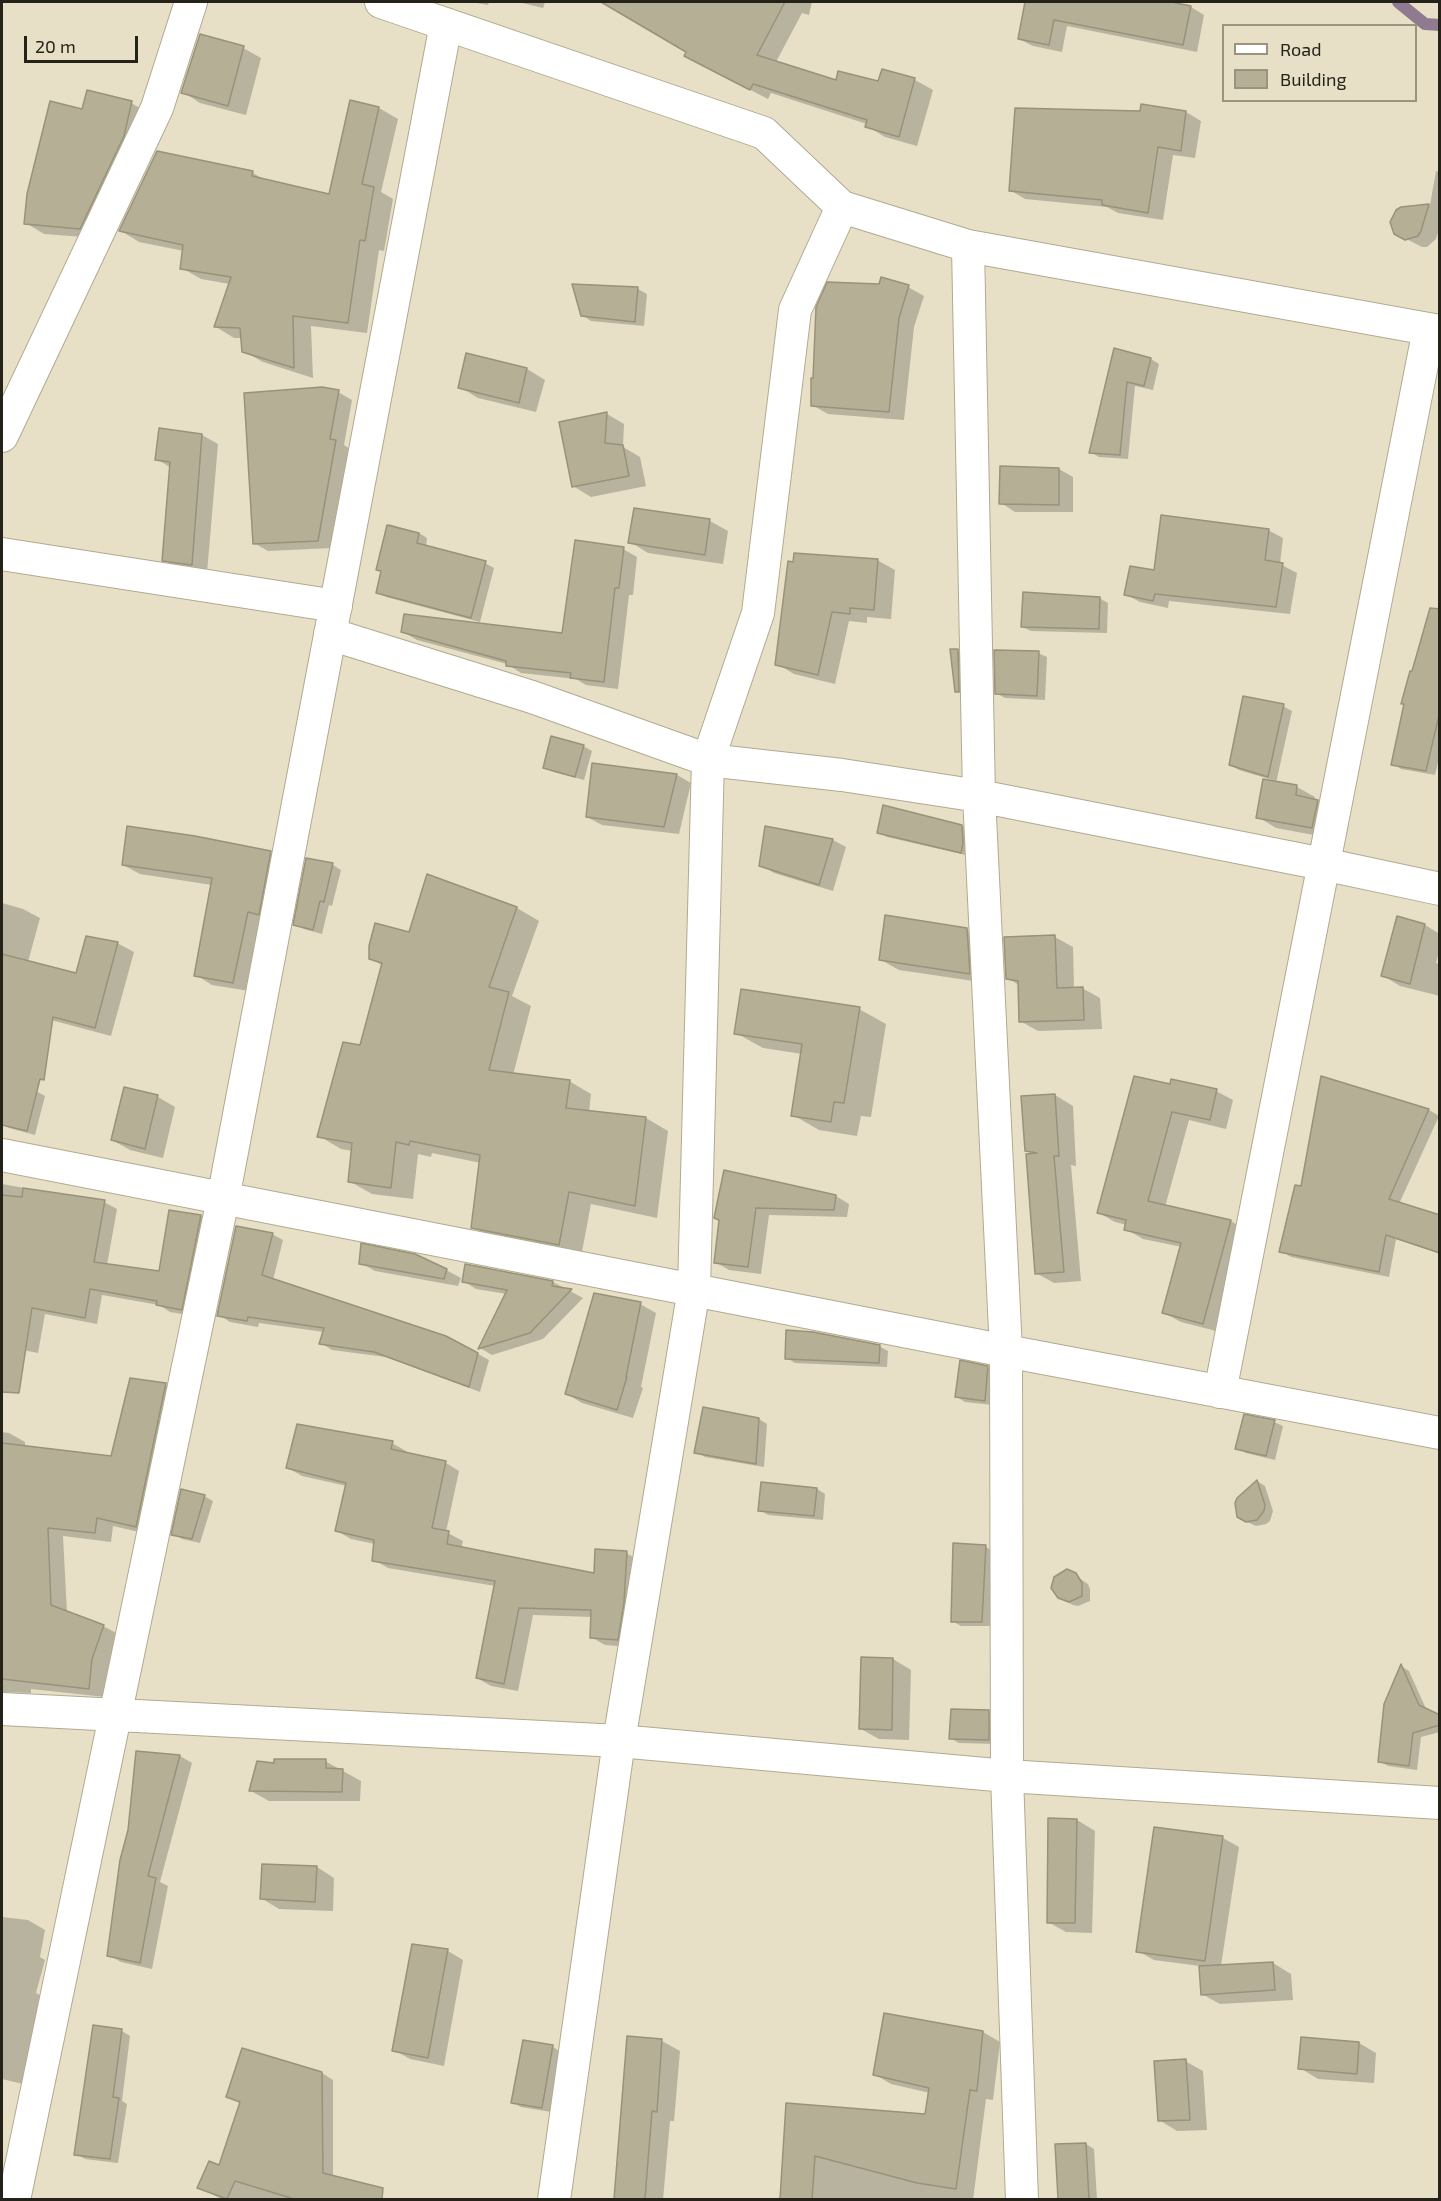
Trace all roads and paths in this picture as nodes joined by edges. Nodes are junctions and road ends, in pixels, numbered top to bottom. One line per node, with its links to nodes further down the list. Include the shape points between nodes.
1 (191, 2): 7 (street, via 157,108)
2 (381, 2): 3 (street)
3 (446, 24): 4 (street, via 764,133); 9 (street)
4 (842, 207): 5 (street); 10 (street, via 795,310 758,613)
5 (968, 246): 6 (street); 11 (street)
6 (1434, 330): 12 (street)
7 (2, 436)
8 (2, 554): 9 (street)
9 (333, 620): 10 (street); 15 (street)
10 (708, 760): 11 (street); 16 (street)
11 (980, 796): 12 (street); 17 (street)
12 (1323, 864): 13 (street); 18 (street)
13 (1440, 889)
14 (2, 1155): 15 (street)
15 (223, 1199): 16 (street); 21 (street)
16 (694, 1289): 17 (street); 22 (street)
17 (1006, 1351): 18 (street); 23 (street)
18 (1220, 1392): 19 (street)
19 (1440, 1433)
20 (2, 1708): 21 (street)
21 (115, 1715): 22 (street); 25 (street)
22 (619, 1741): 23 (street); 26 (street)
23 (1007, 1776): 24 (street); 27 (street)
24 (1440, 1803)
25 (14, 2199)
26 (554, 2199)
27 (1022, 2199)

